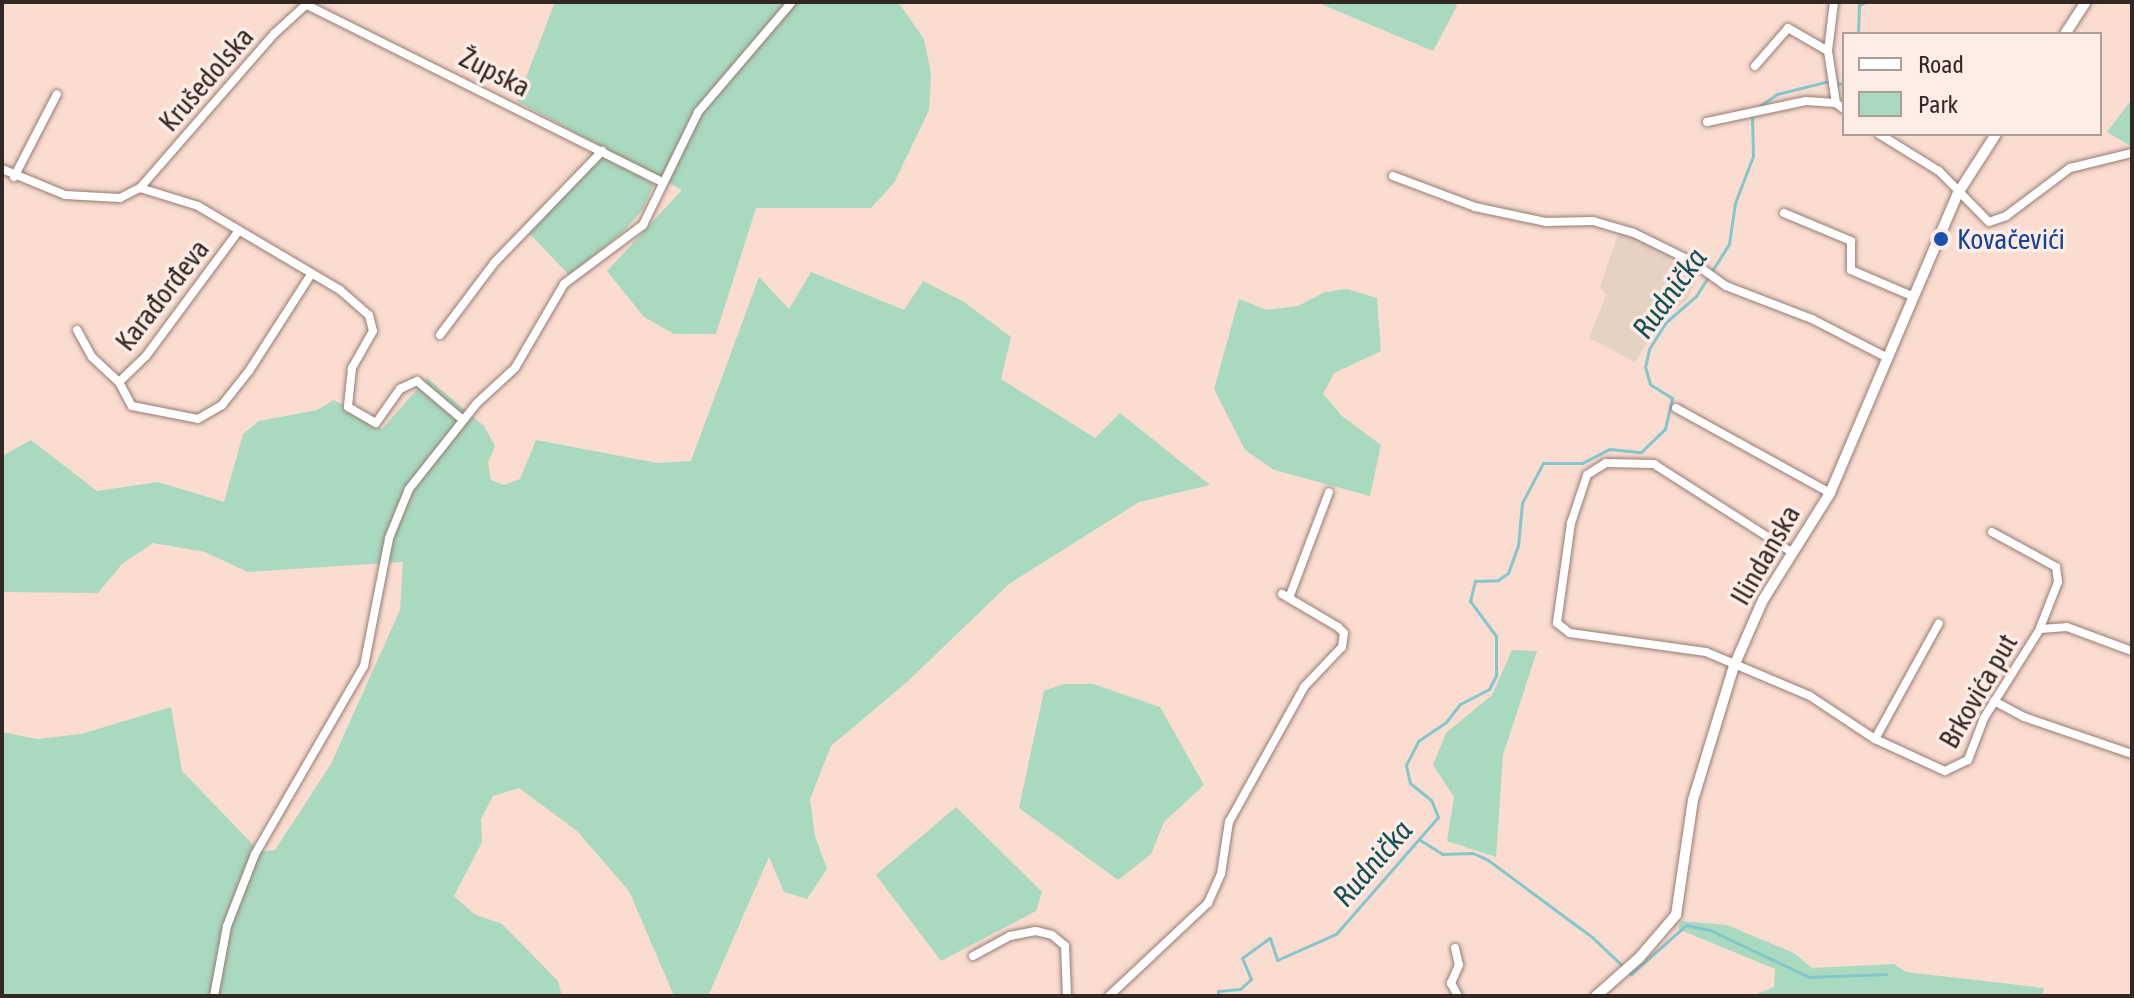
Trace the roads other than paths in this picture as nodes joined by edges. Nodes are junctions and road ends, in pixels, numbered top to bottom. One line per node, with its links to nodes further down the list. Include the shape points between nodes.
1 (792, 2): 18 (street, via 698,112)
2 (1834, 2): 6 (street)
3 (2086, 2): 5 (street)
4 (308, 3): 13 (street, Župska); 19 (street, Krušedolska, via 274,34)
5 (2066, 32)
6 (1828, 51): 7 (street, via 1788,28); 9 (street, via 1831,87)
7 (1755, 66)
8 (57, 94): 17 (street)
9 (1840, 106): 10 (street, via 1806,101 1757,114 1719,115)
10 (1707, 122)
11 (1882, 136): 20 (street, via 1939,171)
12 (1995, 136): 20 (street, Ilindanska)
13 (602, 151): 18 (street, Župska); 26 (street, via 494,263)
14 (2132, 153): 20 (street, via 2070,168 1995,221 1982,219)
15 (2, 169): 17 (street)
16 (1393, 176): 27 (street, via 1475,207 1546,222 1609,224)
17 (14, 177): 19 (street, via 65,195 120,198)
18 (662, 182): 30 (street, via 643,225 564,284 515,368)
19 (140, 188): 22 (street, Karađorđeva, via 198,206)
20 (1958, 193): 24 (street, Ilindanska)
21 (1784, 213): 24 (street, via 1851,241 1851,270)
22 (237, 233): 23 (street, Karađorđeva); 28 (street, Karađorđeva, via 146,356)
23 (310, 276): 28 (street, via 249,371 208,416 189,419 132,406); 30 (street, Karađorđeva, via 340,290 373,321 352,368 348,407 376,423 400,389 417,381)
24 (1912, 296): 27 (street, Ilindanska)
25 (77, 330): 28 (street, via 92,357)
26 (440, 335)
27 (1888, 358): 32 (street, Ilindanska)
28 (119, 382)
29 (1676, 408): 32 (street)
30 (463, 420): 44 (street, via 422,469 399,512 364,666 255,854 227,926)
31 (1329, 492): 46 (street, via 1285,596 1338,627 1344,633 1342,647 1304,687 1229,822 1221,874 1208,903)
32 (1830, 493): 34 (street, Ilindanska)
33 (1992, 532): 36 (street, via 2056,567 2058,582)
34 (1793, 553): 38 (street, Ilindanska, via 1763,600); 38 (street, Brkovića put, via 1654,464 1606,463 1587,475 1567,541 1556,617 1561,629 1698,649)
35 (1939, 623): 40 (street)
36 (2040, 629): 37 (street, Brkovića put, via 2067,627); 39 (street, Brkovića put)
37 (2132, 651)
38 (1734, 666): 40 (street, Brkovića put, via 1810,696); 48 (street, Ilindanska, via 1693,800 1678,909 1632,966)
39 (1994, 701): 40 (street, Brkovića put, via 1968,760 1956,769 1939,770); 41 (street, via 2024,717)
40 (1875, 739)
41 (2132, 754)
42 (1455, 948): 47 (street, via 1459,965 1451,987)
43 (973, 956): 45 (street, via 1010,936 1036,931 1052,935 1065,946)
44 (214, 996)
45 (1067, 996)
46 (1109, 996)
47 (1458, 996)
48 (1596, 996)

